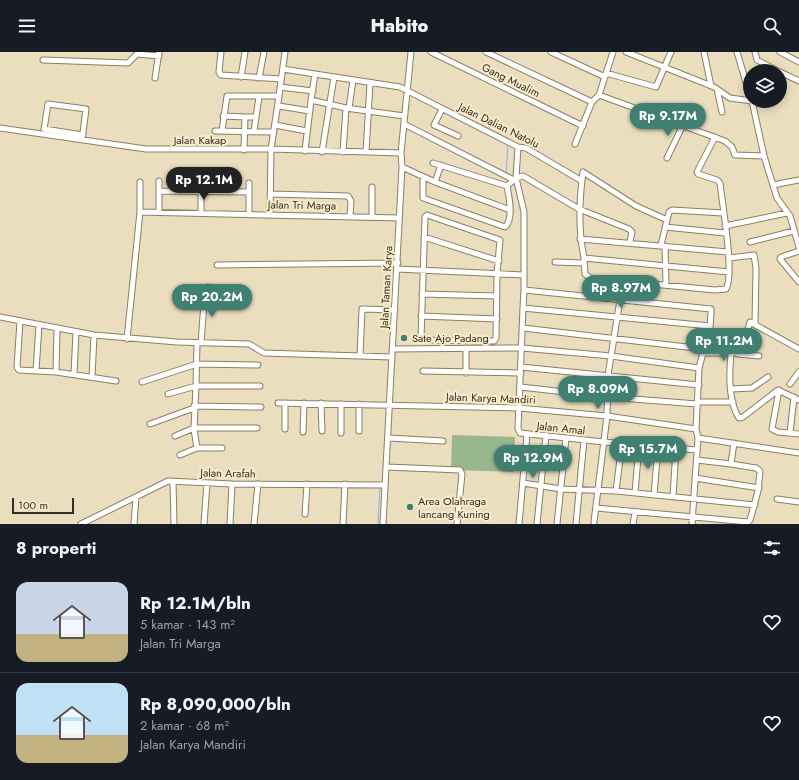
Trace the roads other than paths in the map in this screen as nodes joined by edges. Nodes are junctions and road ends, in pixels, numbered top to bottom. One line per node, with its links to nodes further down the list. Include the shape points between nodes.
1 (221, 52): 26 (street, via 219,74)
2 (245, 52): 26 (street)
3 (264, 52): 29 (street)
4 (285, 52): 21 (street)
5 (411, 52): 37 (street, Jalan Taman Karya)
6 (431, 52): 60 (street, Gang Mualim)
7 (486, 52): 44 (street)
8 (550, 52): 24 (street)
9 (613, 52): 24 (street)
10 (626, 52): 20 (street)
11 (670, 52): 20 (street)
12 (704, 52): 34 (street)
13 (737, 52): 22 (street)
14 (755, 52): 19 (street, via 757,60)
15 (780, 52): 18 (street)
16 (159, 54): 17 (street, via 137,54 128,63); 28 (street)
17 (43, 60)
18 (799, 62)
19 (764, 64)
20 (664, 67): 24 (street, via 655,87); 34 (street)
21 (283, 70): 23 (street, Jalan Dalian Natolu); 30 (street)
22 (743, 72)
23 (315, 74): 27 (street, Jalan Dalian Natolu); 38 (street)
24 (605, 75): 39 (street)
25 (787, 76): 32 (street)
26 (241, 77): 29 (street)
27 (334, 77): 31 (street, Jalan Dalian Natolu); 45 (street)
28 (155, 78)
29 (259, 78): 30 (street)
30 (281, 79): 35 (street)
31 (353, 80): 33 (street, Jalan Dalian Natolu); 47 (street)
32 (799, 81)
33 (370, 83): 37 (street, Jalan Dalian Natolu); 51 (street)
34 (711, 86): 36 (street)
35 (280, 87): 38 (street); 41 (street)
36 (717, 88): 43 (street, via 725,96); 52 (street)
37 (406, 90): 48 (street, Jalan Dalian Natolu); 56 (street, Jalan Taman Karya)
38 (313, 92): 42 (street)
39 (599, 95): 44 (street); 59 (street)
40 (259, 96): 41 (street); 53 (street, via 227,96); 55 (street)
41 (279, 96): 46 (street)
42 (311, 100): 45 (street); 50 (street)
43 (743, 100)
44 (592, 102): 60 (street)
45 (329, 104): 47 (street); 76 (street)
46 (279, 106): 50 (street); 58 (street)
47 (348, 108): 51 (street); 77 (street)
48 (442, 108): 68 (street, via 434,125); 72 (street, Jalan Dalian Natolu)
49 (754, 108): 80 (street)
50 (310, 111): 65 (street)
51 (368, 111): 56 (street); 78 (street)
52 (722, 112)
53 (224, 116): 54 (street); 63 (street)
54 (245, 116): 55 (street); 66 (street)
55 (256, 116): 64 (street)
56 (404, 116): 57 (street, Jalan Taman Karya)
57 (404, 124): 79 (street, Jalan Taman Karya); 86 (street)
58 (275, 125): 65 (street); 67 (street)
59 (683, 125): 69 (street); 81 (street)
60 (583, 126): 71 (street)
61 (0, 128): 70 (street, Jalan Kakap)
62 (215, 131): 63 (street)
63 (222, 131): 66 (street)
64 (254, 131): 66 (street); 67 (street)
65 (307, 131): 75 (street)
66 (244, 132): 73 (street)
67 (274, 132): 74 (street)
68 (458, 136)
69 (715, 137): 80 (street, via 730,145 735,155); 105 (street, via 697,172 719,181)
70 (83, 138): 70 (street, via 86,110 48,104 44,129); 73 (street, Jalan Kakap, via 146,149)
71 (575, 144)
72 (518, 147): 86 (street); 89 (street, Jalan Dalian Natolu, via 526,148)
73 (244, 150): 74 (street, Jalan Kakap)
74 (271, 150): 75 (street, Jalan Kakap); 99 (street)
75 (305, 152): 76 (street, Jalan Kakap)
76 (322, 152): 77 (street, Jalan Kakap)
77 (343, 152): 78 (street, Jalan Kakap)
78 (366, 152): 79 (street, Jalan Kakap)
79 (401, 152): 84 (street, Jalan Taman Karya)
80 (764, 156): 93 (street)
81 (667, 158)
82 (433, 163): 83 (street)
83 (441, 165): 91 (street); 94 (street)
84 (402, 167): 85 (street); 111 (street, Jalan Taman Karya)
85 (423, 177): 91 (street); 101 (street, via 421,196 424,199 502,228 508,222)
86 (514, 179): 94 (street); 100 (street, via 523,176); 136 (street, via 524,212)
87 (799, 180): 93 (street)
88 (159, 181): 96 (street)
89 (582, 181): 100 (street); 112 (street, via 583,172 636,206)
90 (140, 182): 102 (street)
91 (435, 182): 101 (street)
92 (249, 183): 98 (street)
93 (773, 185): 106 (street, via 777,198)
94 (506, 186): 101 (street)
95 (372, 187): 110 (street)
96 (159, 191): 97 (street); 103 (street)
97 (201, 192): 98 (street); 104 (street)
98 (249, 192): 107 (street)
99 (270, 194): 108 (street); 109 (street, via 348,196 351,201)
100 (579, 209): 118 (street); 119 (street, via 630,230)
101 (510, 210)
102 (140, 212): 103 (street, Jalan Tri Marga); 159 (street)
103 (159, 212): 104 (street, Jalan Tri Marga)
104 (201, 213): 107 (street, Jalan Tri Marga)
105 (724, 213): 112 (street, via 675,210 669,212); 113 (street)
106 (787, 213): 113 (street); 115 (street)
107 (249, 215): 108 (street, Jalan Tri Marga)
108 (270, 215): 109 (street, Jalan Tri Marga)
109 (350, 216): 110 (street, Jalan Tri Marga)
110 (372, 217): 111 (street, Jalan Tri Marga)
111 (399, 218): 129 (street, Jalan Taman Karya)
112 (667, 220): 114 (street)
113 (725, 226): 116 (street)
114 (665, 227): 116 (street); 121 (street)
115 (794, 231): 120 (street); 122 (street)
116 (725, 233): 124 (street)
117 (424, 237): 127 (street); 127 (street, via 425,217 428,215 499,239); 133 (street)
118 (580, 239): 119 (street); 126 (street)
119 (630, 242): 121 (street)
120 (750, 242)
121 (663, 246): 124 (street); 131 (street)
122 (799, 247)
123 (799, 251): 137 (street, via 780,259)
124 (728, 252): 125 (street)
125 (729, 258): 134 (street); 152 (street, via 754,255)
126 (584, 260): 128 (street); 131 (street); 138 (street, via 585,274 588,277)
127 (499, 261): 135 (street)
128 (555, 262)
129 (398, 263): 130 (street); 132 (street, Jalan Taman Karya)
130 (217, 265)
131 (666, 265): 134 (street); 138 (street)
132 (397, 270): 133 (street); 145 (street, Jalan Taman Karya)
133 (423, 270): 135 (street); 141 (street)
134 (729, 272): 138 (street, via 728,286 725,290)
135 (497, 274): 136 (street); 142 (street)
136 (524, 275): 140 (street)
137 (799, 282)
138 (666, 285)
139 (217, 288): 160 (street, via 207,287 205,290)
140 (526, 291): 143 (street); 144 (street)
141 (422, 294): 142 (street); 146 (street)
142 (497, 296): 149 (street)
143 (620, 300): 148 (street); 153 (street, via 709,308)
144 (523, 308): 148 (street); 154 (street)
145 (395, 310): 163 (street, Jalan Taman Karya); 168 (street, via 362,309)
146 (421, 316): 149 (street); 149 (street, via 421,337 427,340 492,342 496,339)
147 (0, 317): 150 (street)
148 (616, 317): 153 (street); 158 (street)
149 (497, 319)
150 (20, 321): 151 (street); 176 (street, via 18,369)
151 (39, 324): 155 (street); 176 (street)
152 (755, 324): 164 (street); 167 (street, via 749,324 742,350)
153 (710, 326): 165 (street, via 709,344)
154 (523, 328): 158 (street); 162 (street)
155 (56, 329): 156 (street); 177 (street)
156 (76, 332): 157 (street); 182 (street)
157 (94, 335): 159 (street); 184 (street)
158 (613, 337): 165 (street); 169 (street)
159 (127, 339): 160 (street)
160 (199, 343): 168 (street, via 249,344 264,353); 172 (street)
161 (466, 348): 162 (street); 163 (street); 180 (street)
162 (522, 348): 169 (street); 174 (street)
163 (392, 349): 171 (street, Jalan Taman Karya)
164 (799, 349)
165 (703, 351): 166 (street); 175 (street)
166 (731, 354): 167 (street); 193 (street)
167 (738, 354): 170 (street)
168 (360, 356): 171 (street)
169 (611, 356): 175 (street); 183 (street)
170 (759, 356)
171 (392, 357): 206 (street, Jalan Taman Karya)
172 (197, 364): 173 (street); 187 (street); 190 (street)
173 (258, 365)
174 (521, 367): 181 (street); 183 (street)
175 (699, 368): 189 (street)
176 (36, 371): 177 (street)
177 (56, 372): 182 (street)
178 (424, 372): 180 (street)
179 (799, 372): 188 (street)
180 (466, 373): 181 (street)
181 (521, 373): 192 (street)
182 (74, 374): 184 (street)
183 (608, 375): 189 (street); 196 (street)
184 (92, 377): 186 (street)
185 (768, 377): 193 (street, via 752,388)
186 (116, 381)
187 (142, 382)
188 (790, 384)
189 (698, 385): 203 (street)
190 (196, 386): 191 (street); 195 (street); 207 (street)
191 (260, 386)
192 (521, 387): 196 (street); 209 (street)
193 (731, 388): 198 (street)
194 (779, 390): 197 (street); 198 (street, via 743,417 738,416); 222 (street, via 772,429 776,432)
195 (168, 394)
196 (608, 398): 203 (street); 210 (street)
197 (797, 398): 211 (street)
198 (733, 402): 203 (street)
199 (278, 403): 200 (street, Jalan Karya Mandiri)
200 (285, 403): 201 (street, Jalan Karya Mandiri); 216 (street)
201 (304, 403): 202 (street, Jalan Karya Mandiri); 220 (street)
202 (321, 403): 204 (street, Jalan Karya Mandiri); 218 (street)
203 (697, 403): 217 (street)
204 (341, 404): 205 (street, Jalan Karya Mandiri); 221 (street)
205 (359, 404): 206 (street, Jalan Karya Mandiri); 219 (street)
206 (389, 404): 209 (street, Jalan Karya Mandiri); 227 (street, Jalan Taman Karya)
207 (194, 407): 208 (street); 213 (street); 214 (street)
208 (261, 407)
209 (519, 408): 210 (street, Jalan Karya Mandiri); 223 (street, Jalan Amal, via 518,430)
210 (606, 416): 217 (street, Jalan Karya Mandiri); 232 (street)
211 (792, 416): 212 (street); 222 (street)
212 (799, 416)
213 (150, 424)
214 (194, 428): 215 (street); 226 (street); 237 (street)
215 (257, 428)
216 (284, 429)
217 (696, 429): 229 (street)
218 (322, 431)
219 (359, 431)
220 (303, 432)
221 (340, 433)
222 (790, 433): 224 (street)
223 (527, 434): 225 (street, Jalan Amal); 249 (street)
224 (799, 434)
225 (546, 435): 228 (street, Jalan Amal); 255 (street)
226 (175, 436)
227 (388, 438): 231 (street); 245 (street, Jalan Taman Karya)
228 (566, 438): 230 (street, Jalan Amal); 257 (street)
229 (698, 438): 234 (street); 240 (street)
230 (584, 440): 232 (street, Jalan Amal); 258 (street)
231 (443, 441)
232 (604, 442): 233 (street, Jalan Amal); 259 (street)
233 (622, 443): 235 (street, Jalan Amal); 260 (street)
234 (734, 443): 241 (street); 244 (street)
235 (639, 445): 236 (street, Jalan Amal); 261 (street)
236 (658, 446): 239 (street, Jalan Amal); 262 (street)
237 (197, 448): 238 (street); 242 (street)
238 (222, 448)
239 (676, 448): 240 (street, Jalan Amal); 264 (street)
240 (697, 450): 243 (street)
241 (799, 453)
242 (180, 455)
243 (696, 460): 244 (street); 246 (street)
244 (731, 464): 256 (street, via 758,468)
245 (386, 467): 254 (street, Jalan Taman Karya); 282 (street, via 460,470 462,474)
246 (695, 478): 256 (street); 265 (street)
247 (173, 481): 248 (street, Jalan Arafah); 263 (street, Jalan Arafah); 276 (street)
248 (207, 483): 250 (street, Jalan Arafah); 277 (street)
249 (523, 483): 255 (street); 283 (street)
250 (232, 484): 251 (street, Jalan Arafah); 278 (street)
251 (258, 484): 252 (street, Jalan Arafah); 279 (street)
252 (307, 484): 253 (street, Jalan Arafah); 271 (street)
253 (345, 484): 254 (street, Jalan Arafah); 280 (street)
254 (385, 485): 281 (street, Jalan Taman Karya)
255 (541, 486): 257 (street); 284 (street)
256 (758, 488): 268 (street)
257 (561, 489): 258 (street); 285 (street)
258 (579, 490): 259 (street); 286 (street)
259 (599, 491): 260 (street); 269 (street)
260 (616, 491): 261 (street)
261 (635, 493): 262 (street)
262 (654, 495): 264 (street)
263 (136, 497): 274 (street, Jalan Arafah); 275 (street)
264 (673, 497): 265 (street)
265 (694, 499): 268 (street); 272 (street)
266 (778, 499): 267 (street)
267 (799, 502)
268 (755, 505): 272 (street, via 750,520 746,523)
269 (596, 508): 270 (street); 273 (street)
270 (635, 513): 272 (street); 287 (street)
271 (305, 514)
272 (693, 518): 288 (street)
273 (594, 522)
274 (81, 524)
275 (134, 524)
276 (174, 524)
277 (204, 524)
278 (230, 524)
279 (254, 524)
280 (343, 524)
281 (383, 524)
282 (457, 524)
283 (519, 524)
284 (538, 524)
285 (557, 524)
286 (576, 524)
287 (633, 524)
288 (692, 524)

